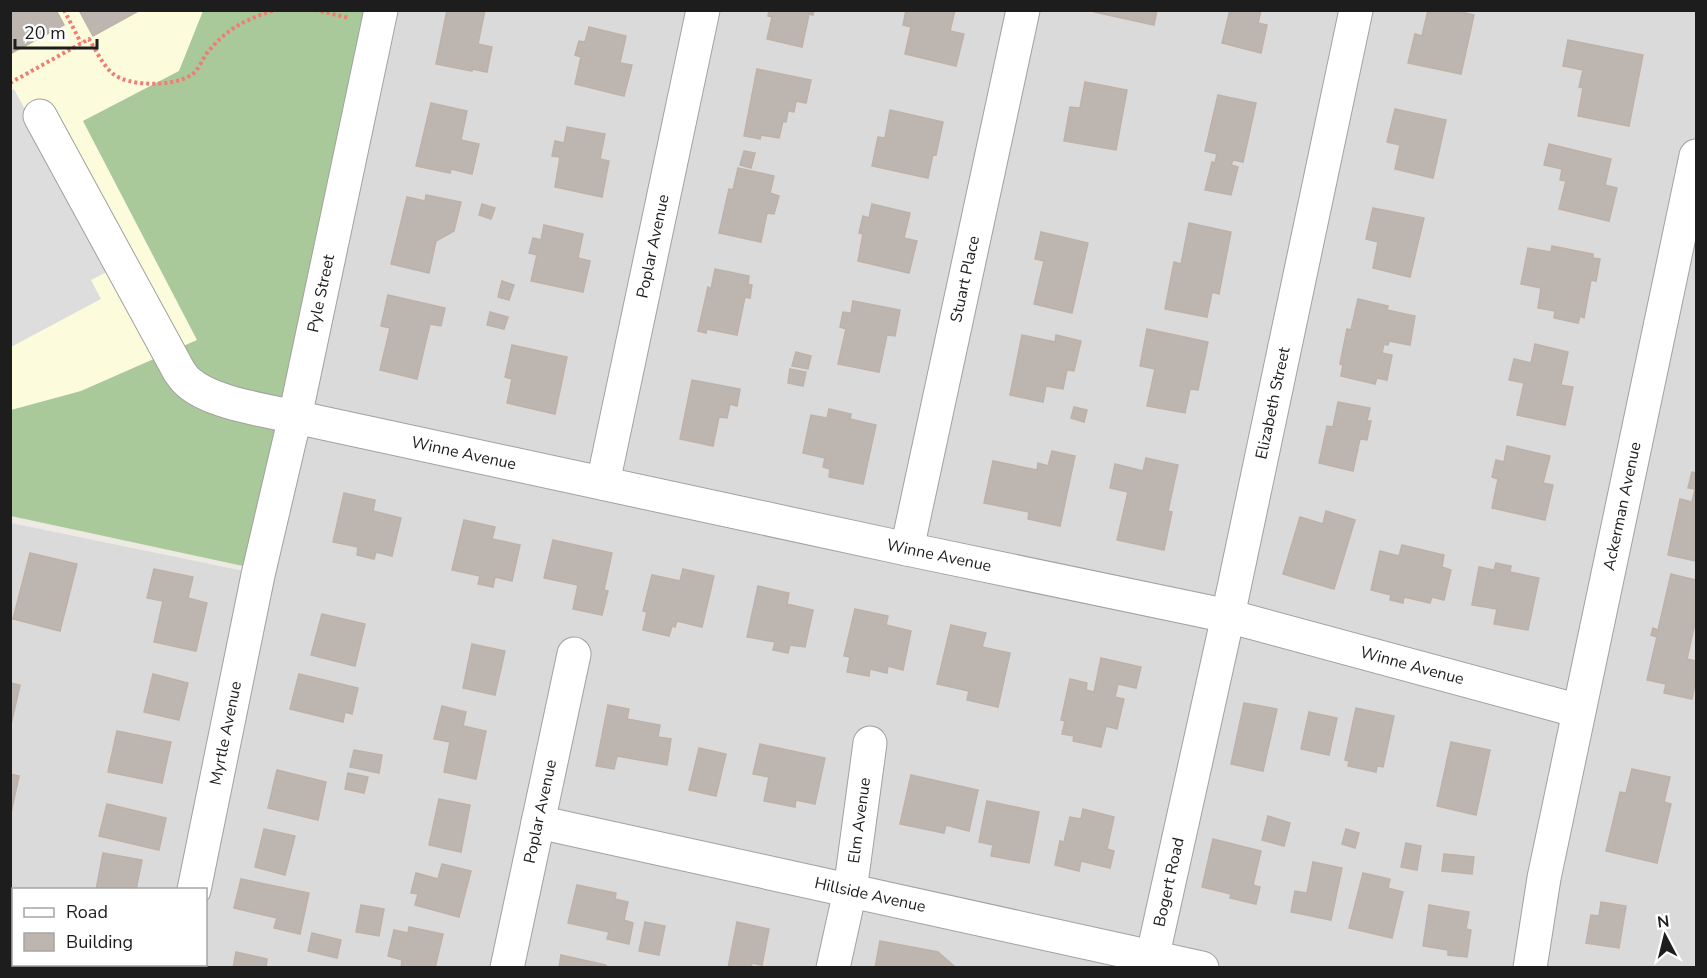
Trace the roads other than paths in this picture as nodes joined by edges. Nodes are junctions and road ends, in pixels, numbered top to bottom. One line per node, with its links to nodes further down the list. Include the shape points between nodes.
1 (703, 10): 8 (street, Poplar Avenue)
2 (1023, 10): 9 (street, Stuart Place)
3 (1356, 10): 11 (street, Elizabeth Street)
4 (368, 14): 7 (street, Pyle Street)
5 (40, 116): 7 (street, Winne Avenue, via 186,381 223,400)
6 (1696, 156): 13 (street, Ackerman Avenue)
7 (295, 417): 8 (street, Winne Avenue); 10 (street, Pyle Street)
8 (603, 483): 9 (street, Winne Avenue)
9 (907, 549): 11 (street, Winne Avenue)
10 (258, 575): 17 (street, Myrtle Avenue)
11 (1228, 616): 13 (street, Winne Avenue); 15 (street, Elizabeth Street)
12 (574, 654): 16 (street, Poplar Avenue)
13 (1579, 711): 23 (street, Ackerman Avenue, via 1548,856)
14 (870, 744): 18 (street, Elm Avenue)
15 (1188, 795): 19 (street, Bogert Road)
16 (538, 822): 18 (street, Hillside Avenue); 20 (street, Poplar Avenue)
17 (194, 888)
18 (850, 891): 19 (street, Hillside Avenue); 21 (street, Elm Avenue)
19 (1151, 962): 22 (street, Hillside Avenue)
20 (507, 968)
21 (833, 968)
22 (1202, 968)
23 (1530, 968)

